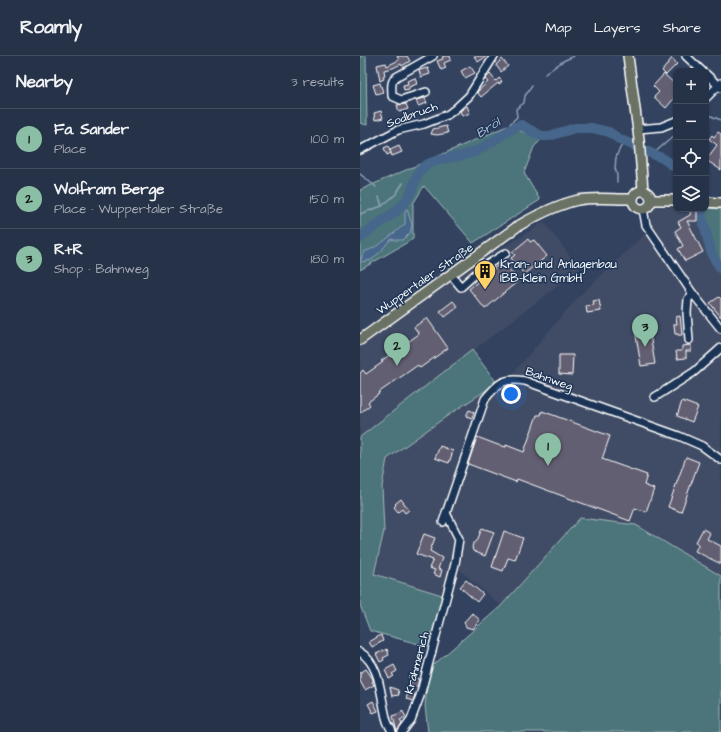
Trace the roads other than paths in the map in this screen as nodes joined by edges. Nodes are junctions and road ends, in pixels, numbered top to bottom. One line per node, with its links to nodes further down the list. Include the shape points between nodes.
1 (433, 56): 8 (street, via 396,77 391,84 392,96 401,100)
2 (494, 56): 12 (street, Sodbruch, via 469,96 447,115 398,130)
3 (628, 56): 11 (main road)
4 (686, 56): 5 (street)
5 (699, 68)
6 (709, 77): 7 (street)
7 (720, 86): 9 (street)
8 (426, 92)
9 (709, 95)
10 (673, 123): 11 (street)
11 (638, 129): 13 (main road)
12 (360, 150)
13 (643, 190): 14 (main road, via 635,193); 15 (main road, via 648,192)
14 (632, 200): 19 (main road, via 637,208); 21 (main road, Wuppertaler Straße, via 589,199 565,203 518,226)
15 (652, 200): 16 (main road); 19 (main road, via 650,205)
16 (673, 200)
17 (709, 202): 18 (main road)
18 (721, 203)
19 (642, 209): 22 (street, via 646,226)
20 (506, 252): 21 (street, via 482,268 461,287)
21 (451, 276): 24 (main road, Wuppertaler Straße)
22 (693, 294): 23 (street); 25 (street, via 688,298 686,314)
23 (721, 329)
24 (360, 340)
25 (689, 340)
26 (721, 348): 27 (street, via 694,372)
27 (655, 397)
28 (721, 460): 29 (street, Bahnweg, via 702,446 679,436 525,381 504,381 485,399)
29 (446, 514): 30 (street, Bahnweg); 33 (street, Krähmerich, via 459,539 455,564 420,696 411,720)
30 (444, 522)
31 (360, 652): 32 (street, via 369,661 378,677 387,721)
32 (392, 732)
33 (402, 732)

